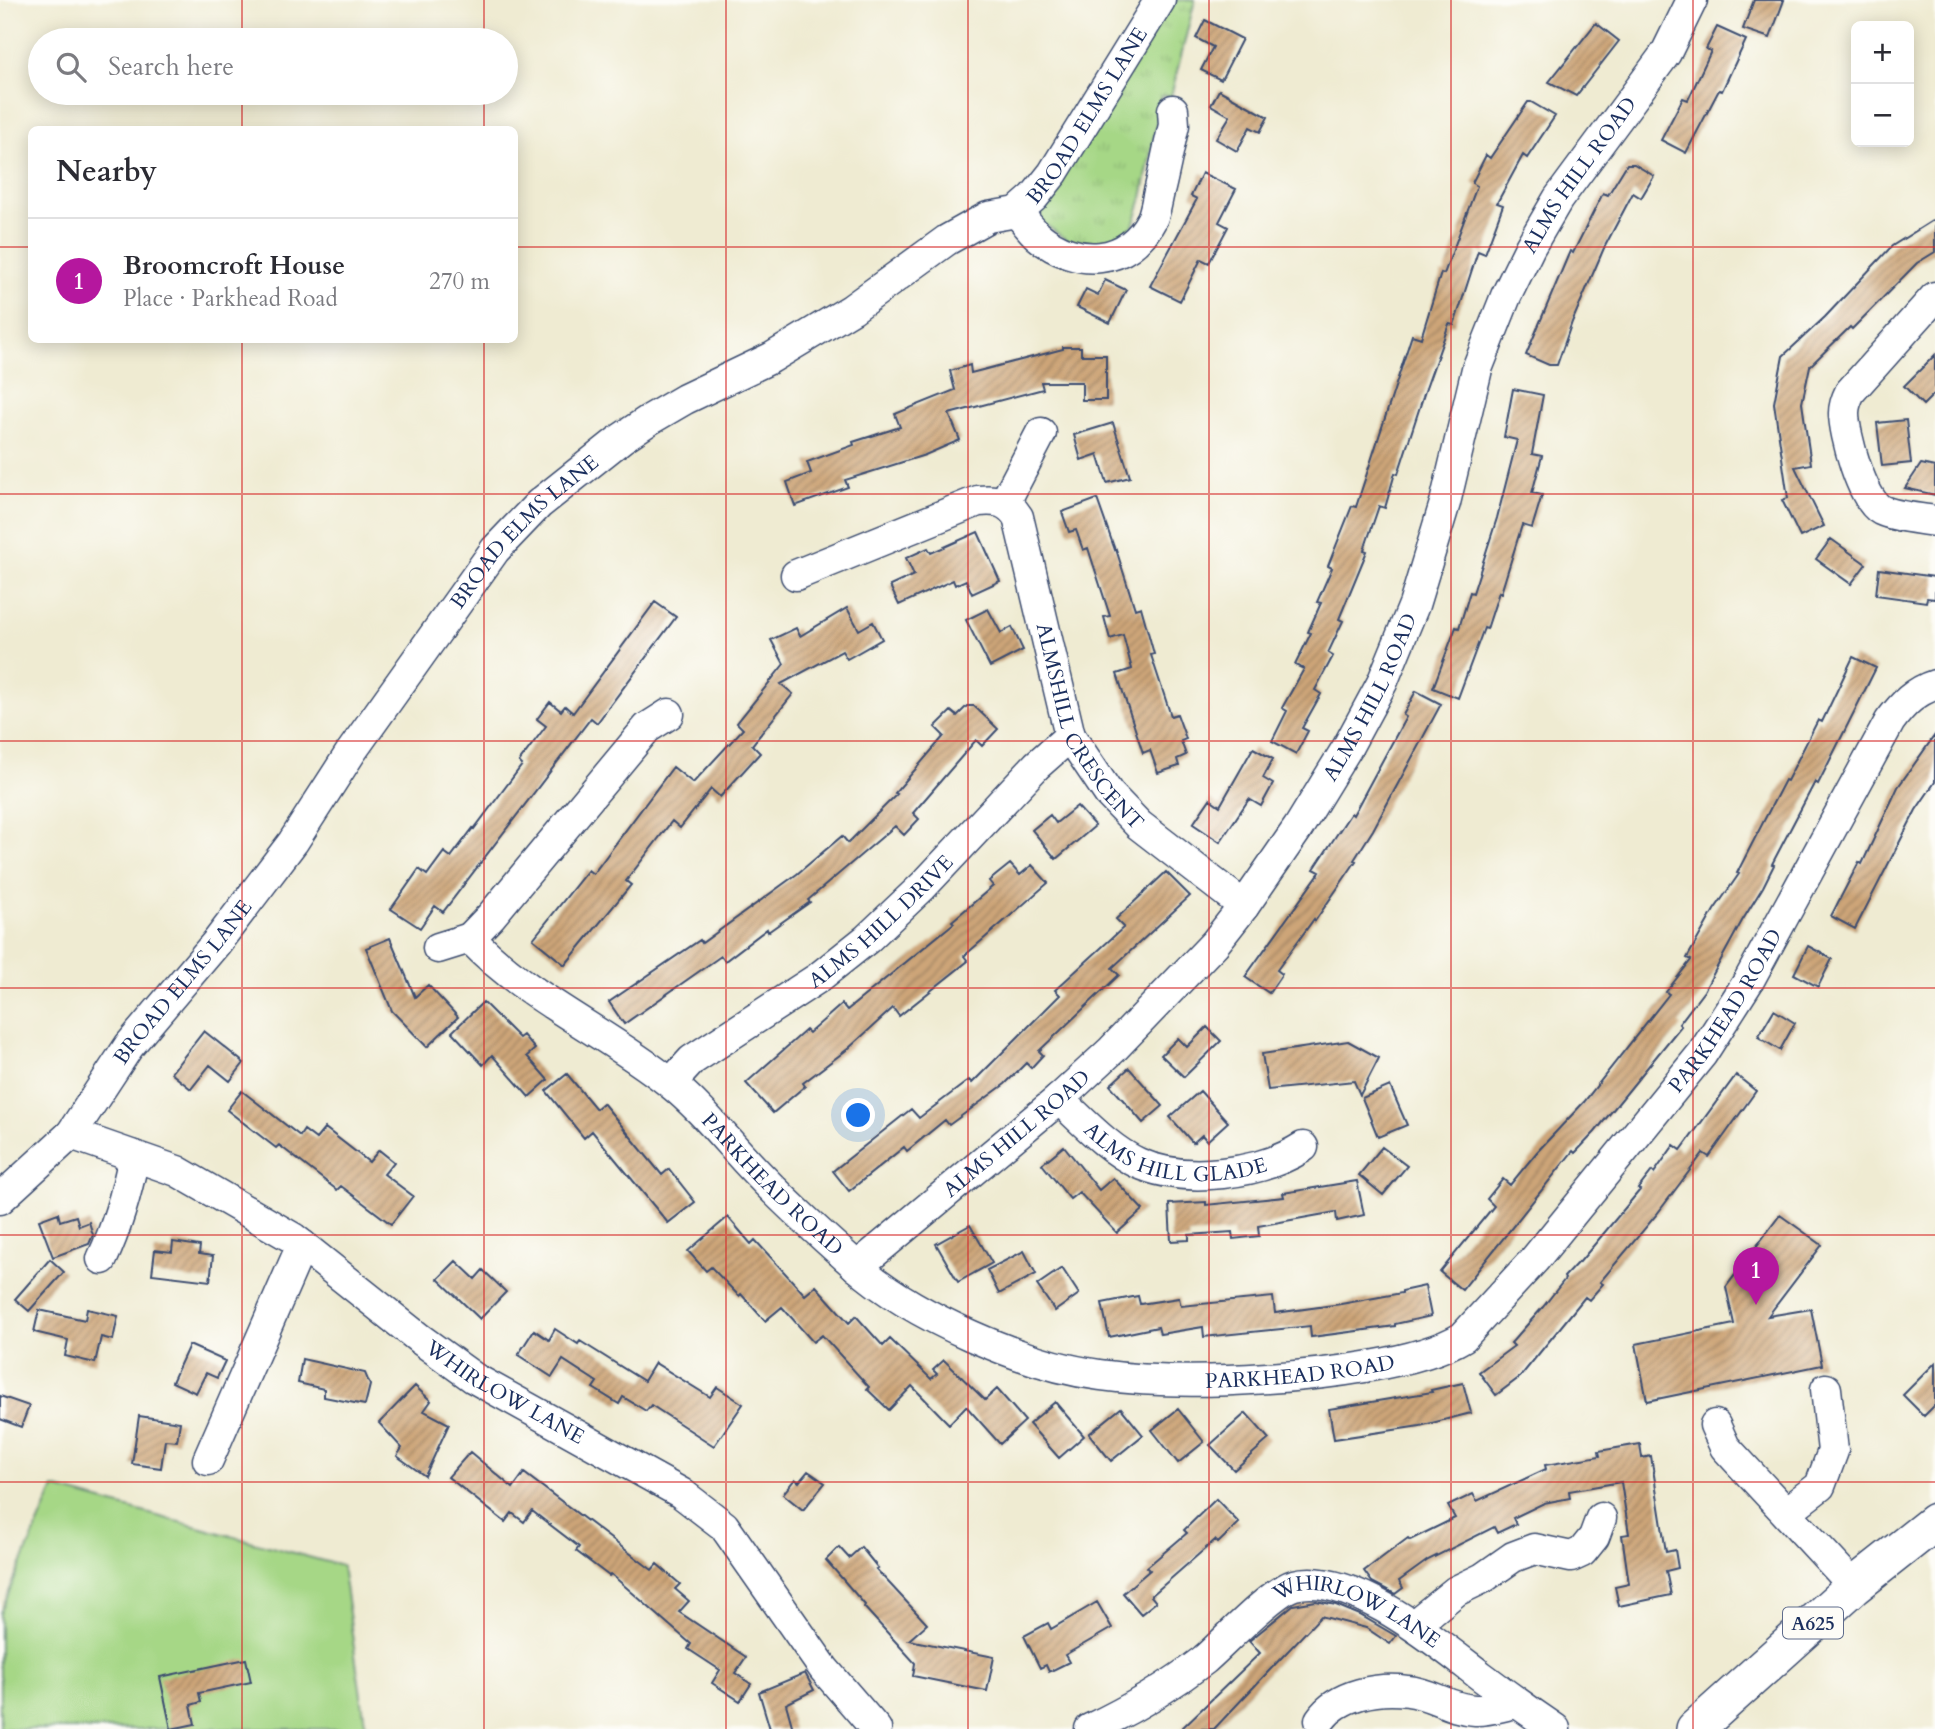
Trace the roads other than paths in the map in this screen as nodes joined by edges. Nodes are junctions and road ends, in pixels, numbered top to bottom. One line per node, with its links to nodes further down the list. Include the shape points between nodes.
1 (1160, 0): 4 (street, BROAD ELMS LANE, via 1053,173)
2 (1692, 0): 13 (street, ALMS HILL ROAD, via 1666,53 1558,200 1530,247 1477,369 1415,605 1382,683 1312,805)
3 (1173, 110): 4 (street, via 1174,125 1153,218 1122,251 1084,259 1067,253 1039,237)
4 (1017, 212): 18 (street, BROAD ELMS LANE, via 988,217 947,240 806,337 649,420 539,504 495,550 351,752 293,842 130,1046)
5 (1935, 297): 8 (street, via 1844,404 1858,472 1869,498 1879,509)
6 (1041, 433): 7 (street)
7 (1005, 502): 9 (street, via 978,501); 12 (street, ALMSHILL CRESCENT, via 1018,517)
8 (1935, 520)
9 (796, 575)
10 (1935, 685): 24 (street, PARKHEAD ROAD, via 1915,694 1890,721 1748,982 1702,1054 1535,1259 1480,1320 1448,1346 1293,1377 1163,1382 1097,1375 1037,1359 932,1317)
11 (669, 714): 14 (street, via 647,728)
12 (1070, 736): 13 (street, ALMSHILL CRESCENT, via 1109,794 1139,825); 16 (street, ALMS HILL DRIVE, via 867,939 817,978 692,1060)
13 (1244, 906): 17 (street, ALMS HILL ROAD, via 1166,996)
14 (470, 938): 15 (street); 16 (street, PARKHEAD ROAD, via 520,983)
15 (439, 948)
16 (671, 1083): 24 (street, PARKHEAD ROAD)
17 (1059, 1099): 19 (street, ALMS HILL GLADE, via 1114,1148 1153,1168 1220,1174 1244,1171 1286,1158); 24 (street, ALMS HILL ROAD)
18 (71, 1134): 20 (street, WHIRLOW LANE); 21 (street, BROAD ELMS LANE)
19 (1303, 1147)
20 (134, 1156): 22 (street, WHIRLOW LANE, via 177,1171); 23 (street, via 126,1198)
21 (0, 1199)
22 (302, 1245): 27 (street); 36 (street, WHIRLOW LANE, via 474,1378 681,1493 724,1526 824,1669)
23 (102, 1259)
24 (857, 1267)
25 (1826, 1389): 28 (street, via 1833,1451 1820,1486)
26 (1715, 1425): 28 (street, via 1725,1447)
27 (208, 1460)
28 (1786, 1512): 31 (street)
29 (1601, 1518): 32 (street, via 1582,1552 1571,1557 1534,1549 1513,1557 1456,1591)
30 (1935, 1522): 31 (main road, A625)
31 (1854, 1586): 38 (main road, A625)
32 (1414, 1625): 33 (street, WHIRLOW LANE); 37 (street, WHIRLOW LANE, via 1347,1591 1292,1585 1203,1660 1129,1710)
33 (1517, 1703): 34 (street, via 1477,1711 1409,1690 1386,1691 1356,1694 1326,1711); 35 (street, WHIRLOW LANE)
34 (1320, 1720)
35 (1546, 1727)
36 (876, 1729)
37 (1090, 1729)
38 (1695, 1729)

